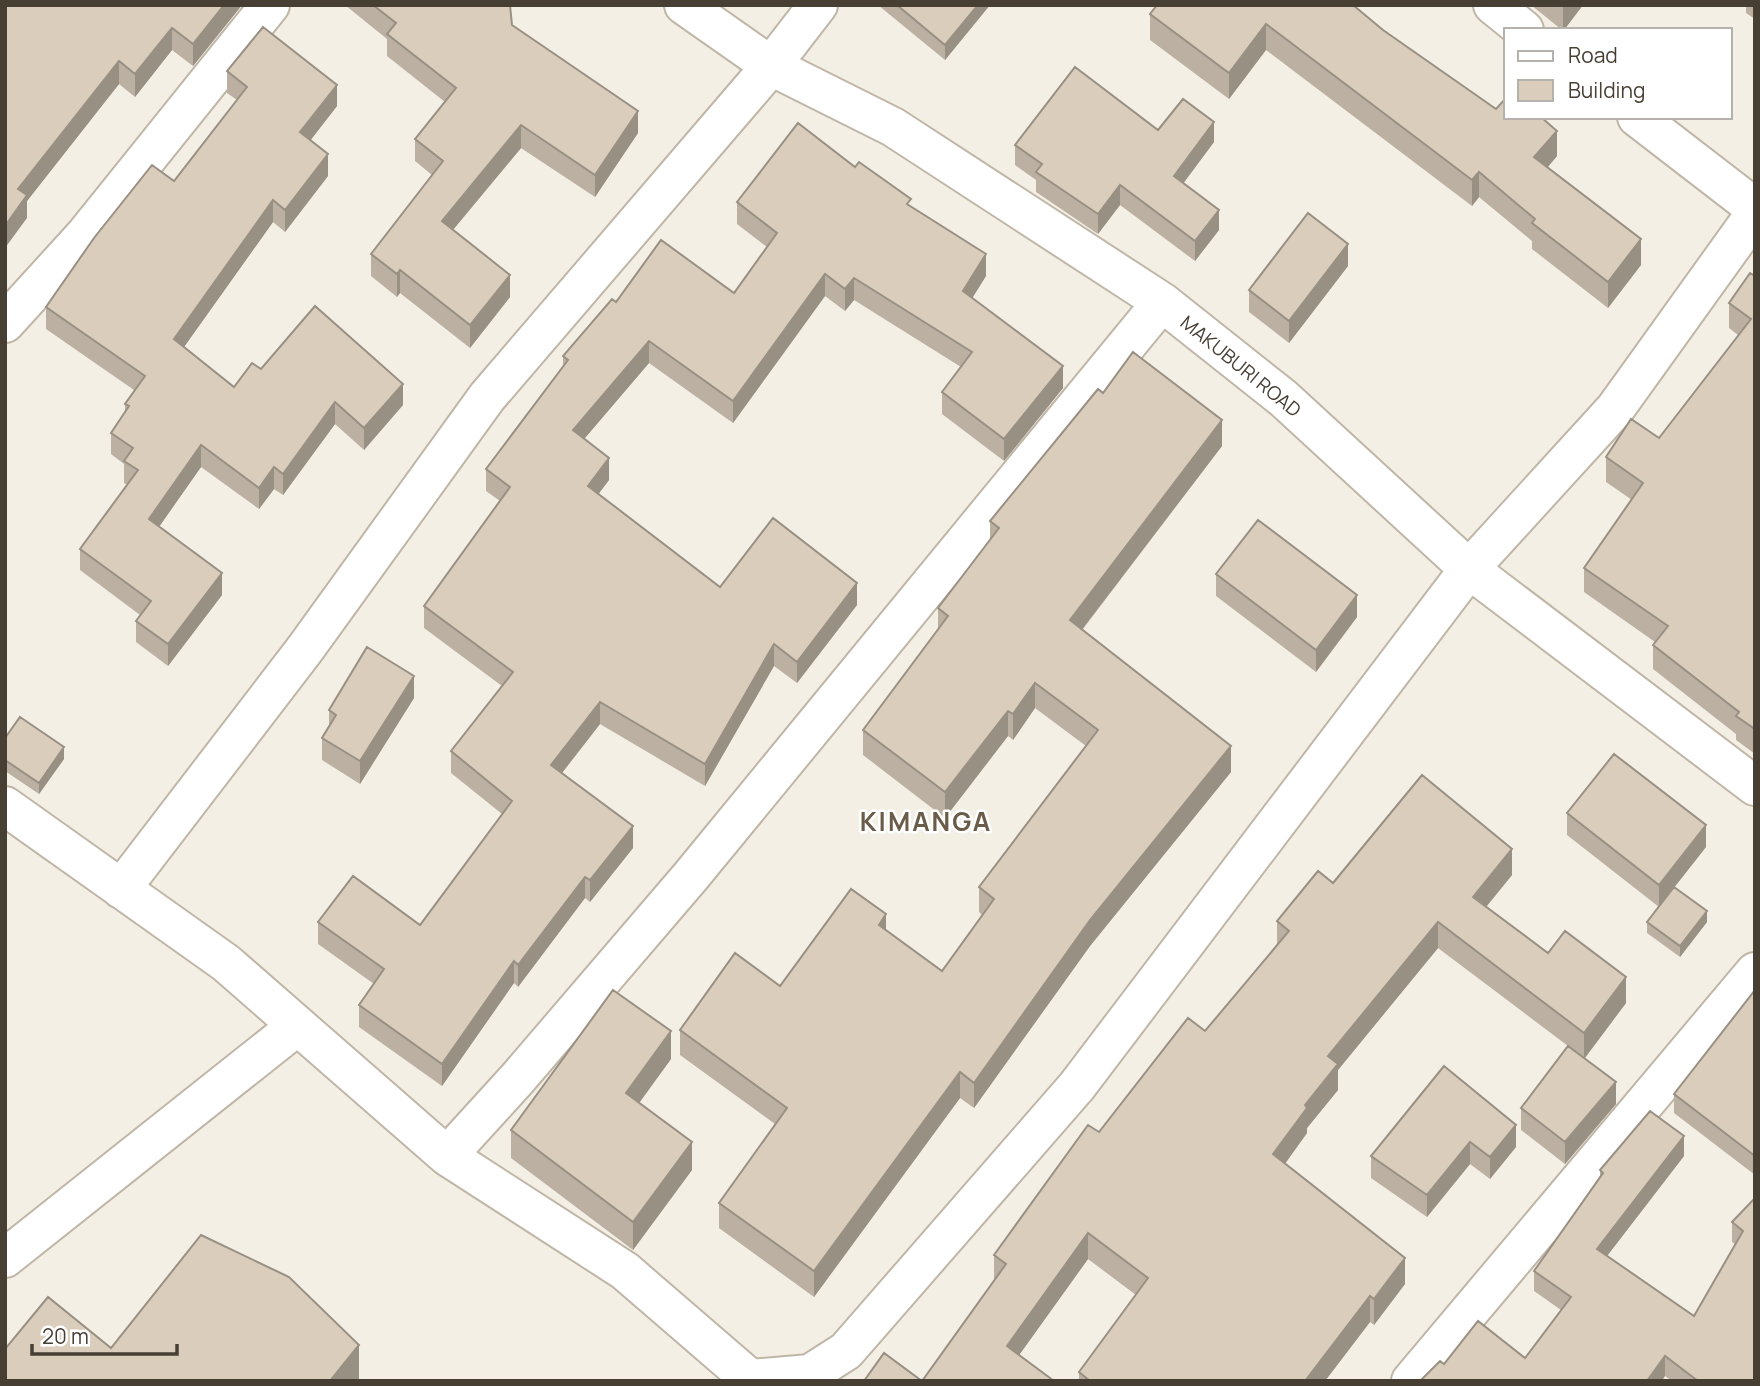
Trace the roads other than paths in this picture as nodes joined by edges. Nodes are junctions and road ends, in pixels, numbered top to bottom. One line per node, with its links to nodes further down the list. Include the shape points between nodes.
1 (270, 5): 11 (street, via 86,234)
2 (684, 5): 6 (street, MAKUBURI ROAD)
3 (818, 5): 6 (street)
4 (1493, 5): 5 (street)
5 (1522, 28)
6 (771, 66): 10 (street, MAKUBURI ROAD, via 894,127); 15 (street, via 487,397 305,649)
7 (1640, 119): 8 (street)
8 (1755, 208)
9 (1755, 214): 12 (street, via 1615,409)
10 (1162, 302): 12 (street, MAKUBURI ROAD, via 1283,398); 18 (street, via 691,876)
11 (5, 323)
12 (1469, 569): 13 (street, MAKUBURI ROAD); 20 (street, via 1077,1086 846,1351 810,1374)
13 (1755, 786)
14 (5, 806): 15 (street)
15 (121, 889): 17 (street, via 226,963)
16 (1755, 972): 21 (street)
17 (297, 1026): 18 (street); 19 (street)
18 (447, 1156): 20 (street, via 625,1271)
19 (5, 1258)
20 (751, 1380)
21 (1410, 1381)

